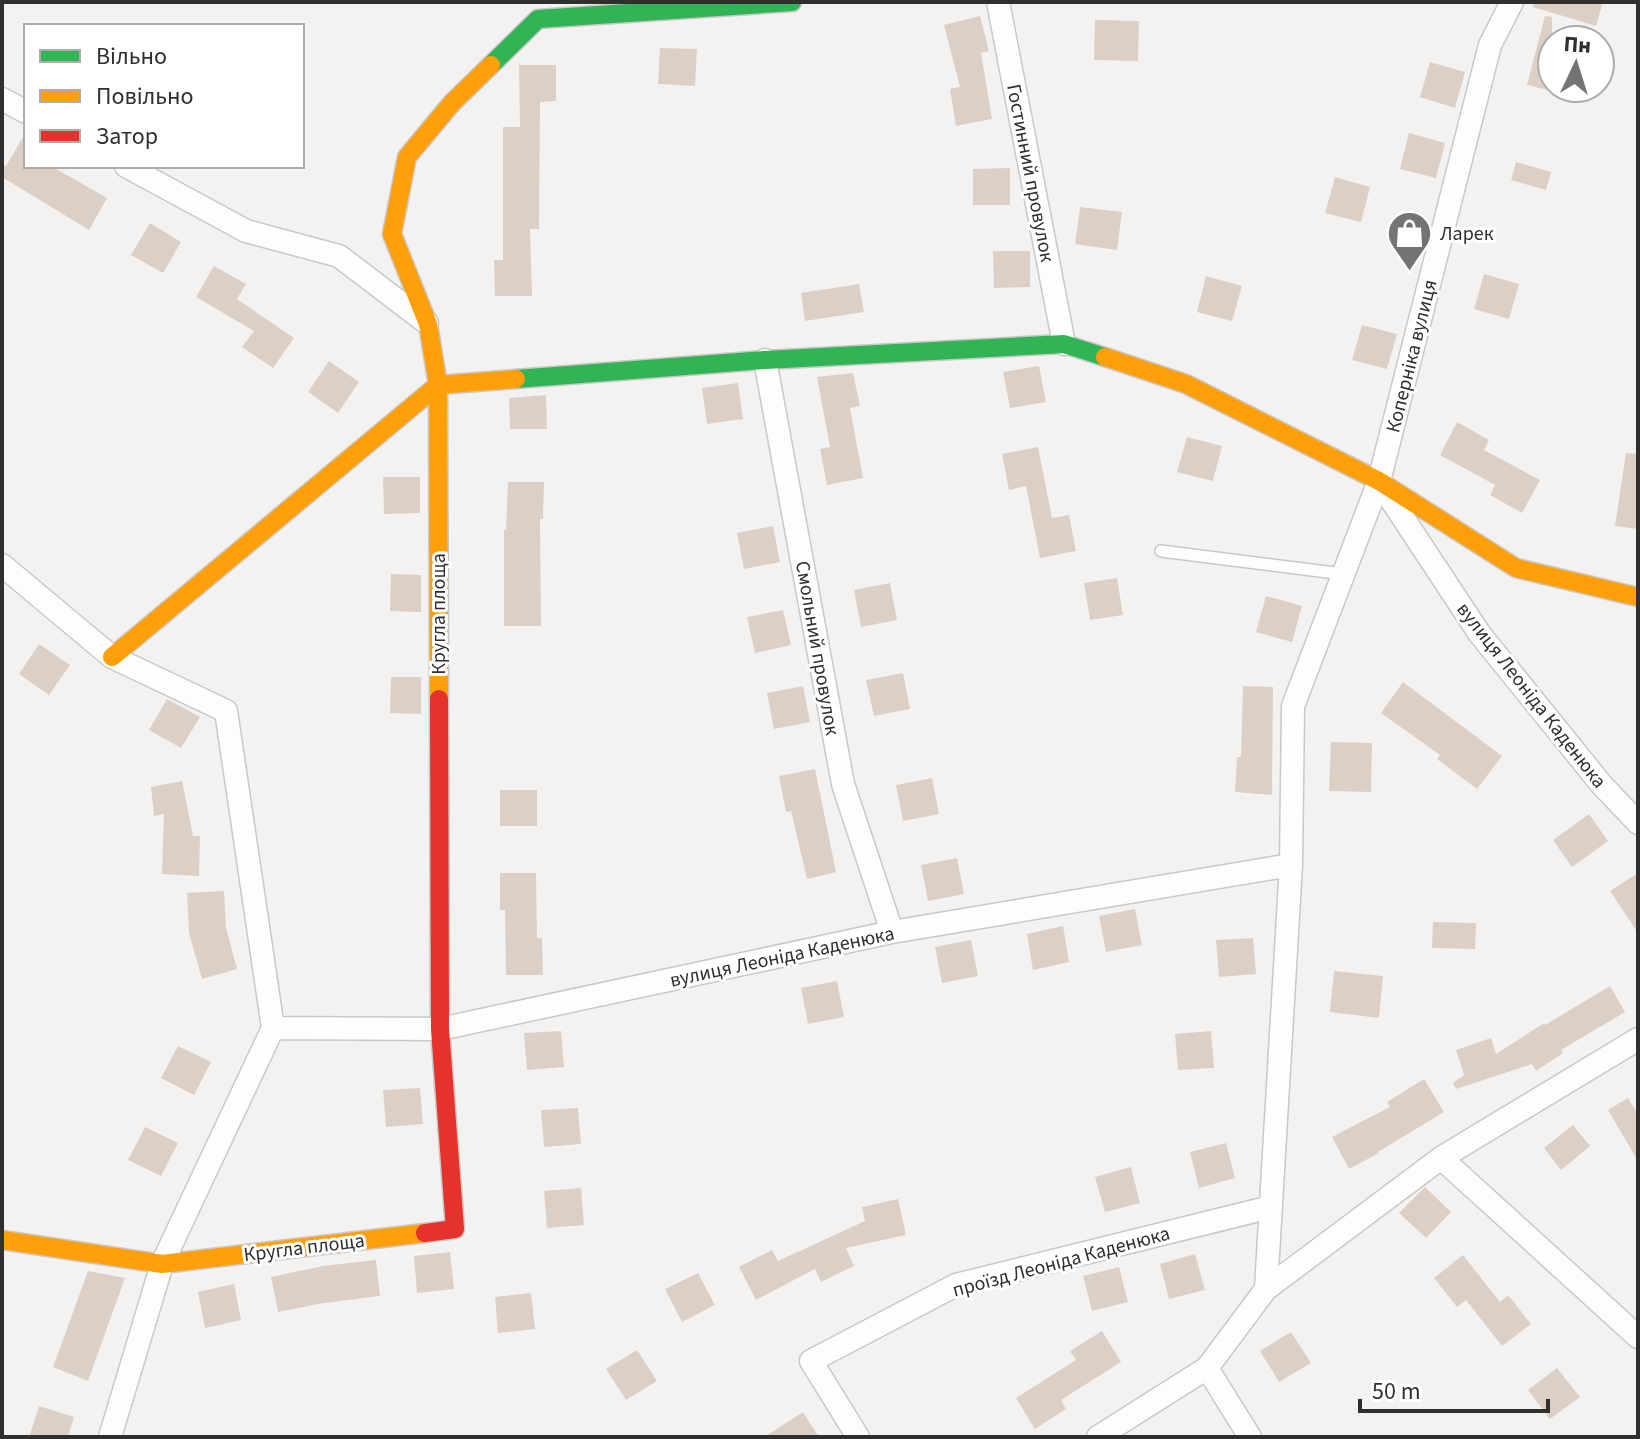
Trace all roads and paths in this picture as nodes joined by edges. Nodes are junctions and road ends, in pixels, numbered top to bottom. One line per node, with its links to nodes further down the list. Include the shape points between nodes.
1 (792, 2): 7 (street, Кругла площа, via 538,19 452,103 407,157 392,234)
2 (998, 2): 8 (street, Гостинний провулок)
3 (1512, 2): 11 (street, Коперніка вулиця, via 1490,45)
4 (2, 99): 5 (street)
5 (24, 111)
6 (130, 168): 7 (street, via 246,231 339,256)
7 (428, 324): 10 (street, Кругла площа)
8 (1064, 344): 9 (street); 11 (street, via 1186,384)
9 (765, 360): 10 (street); 19 (street, Смольний провулок, via 843,784)
10 (438, 385): 16 (street); 21 (street, Кругла площа)
11 (1379, 481): 14 (street); 15 (street, via 1516,568); 17 (street, вулиця Леоніда Каденюка, via 1479,633)
12 (1161, 551): 14 (lane)
13 (2, 565): 16 (street)
14 (1343, 574): 18 (street, via 1293,706)
15 (1638, 597)
16 (112, 657): 20 (street, via 226,711)
17 (1638, 823)
18 (1291, 865): 19 (street, вулиця Леоніда Каденюка); 24 (street)
19 (892, 932): 21 (street, вулиця Леоніда Каденюка)
20 (273, 1028): 21 (street, вулиця Леоніда Каденюка); 26 (street)
21 (440, 1029): 26 (street, Кругла площа, via 455,1229)
22 (1638, 1039): 23 (street)
23 (1441, 1158): 27 (street); 28 (street)
24 (1271, 1207): 27 (street); 31 (street, проїзд Леоніда Каденюка, via 956,1285 811,1361)
25 (2, 1240): 26 (street)
26 (162, 1264): 30 (street)
27 (1266, 1289): 29 (street)
28 (1638, 1337)
29 (1207, 1368): 32 (street); 33 (street)
30 (110, 1437)
31 (858, 1437)
32 (1098, 1437)
33 (1250, 1437)

